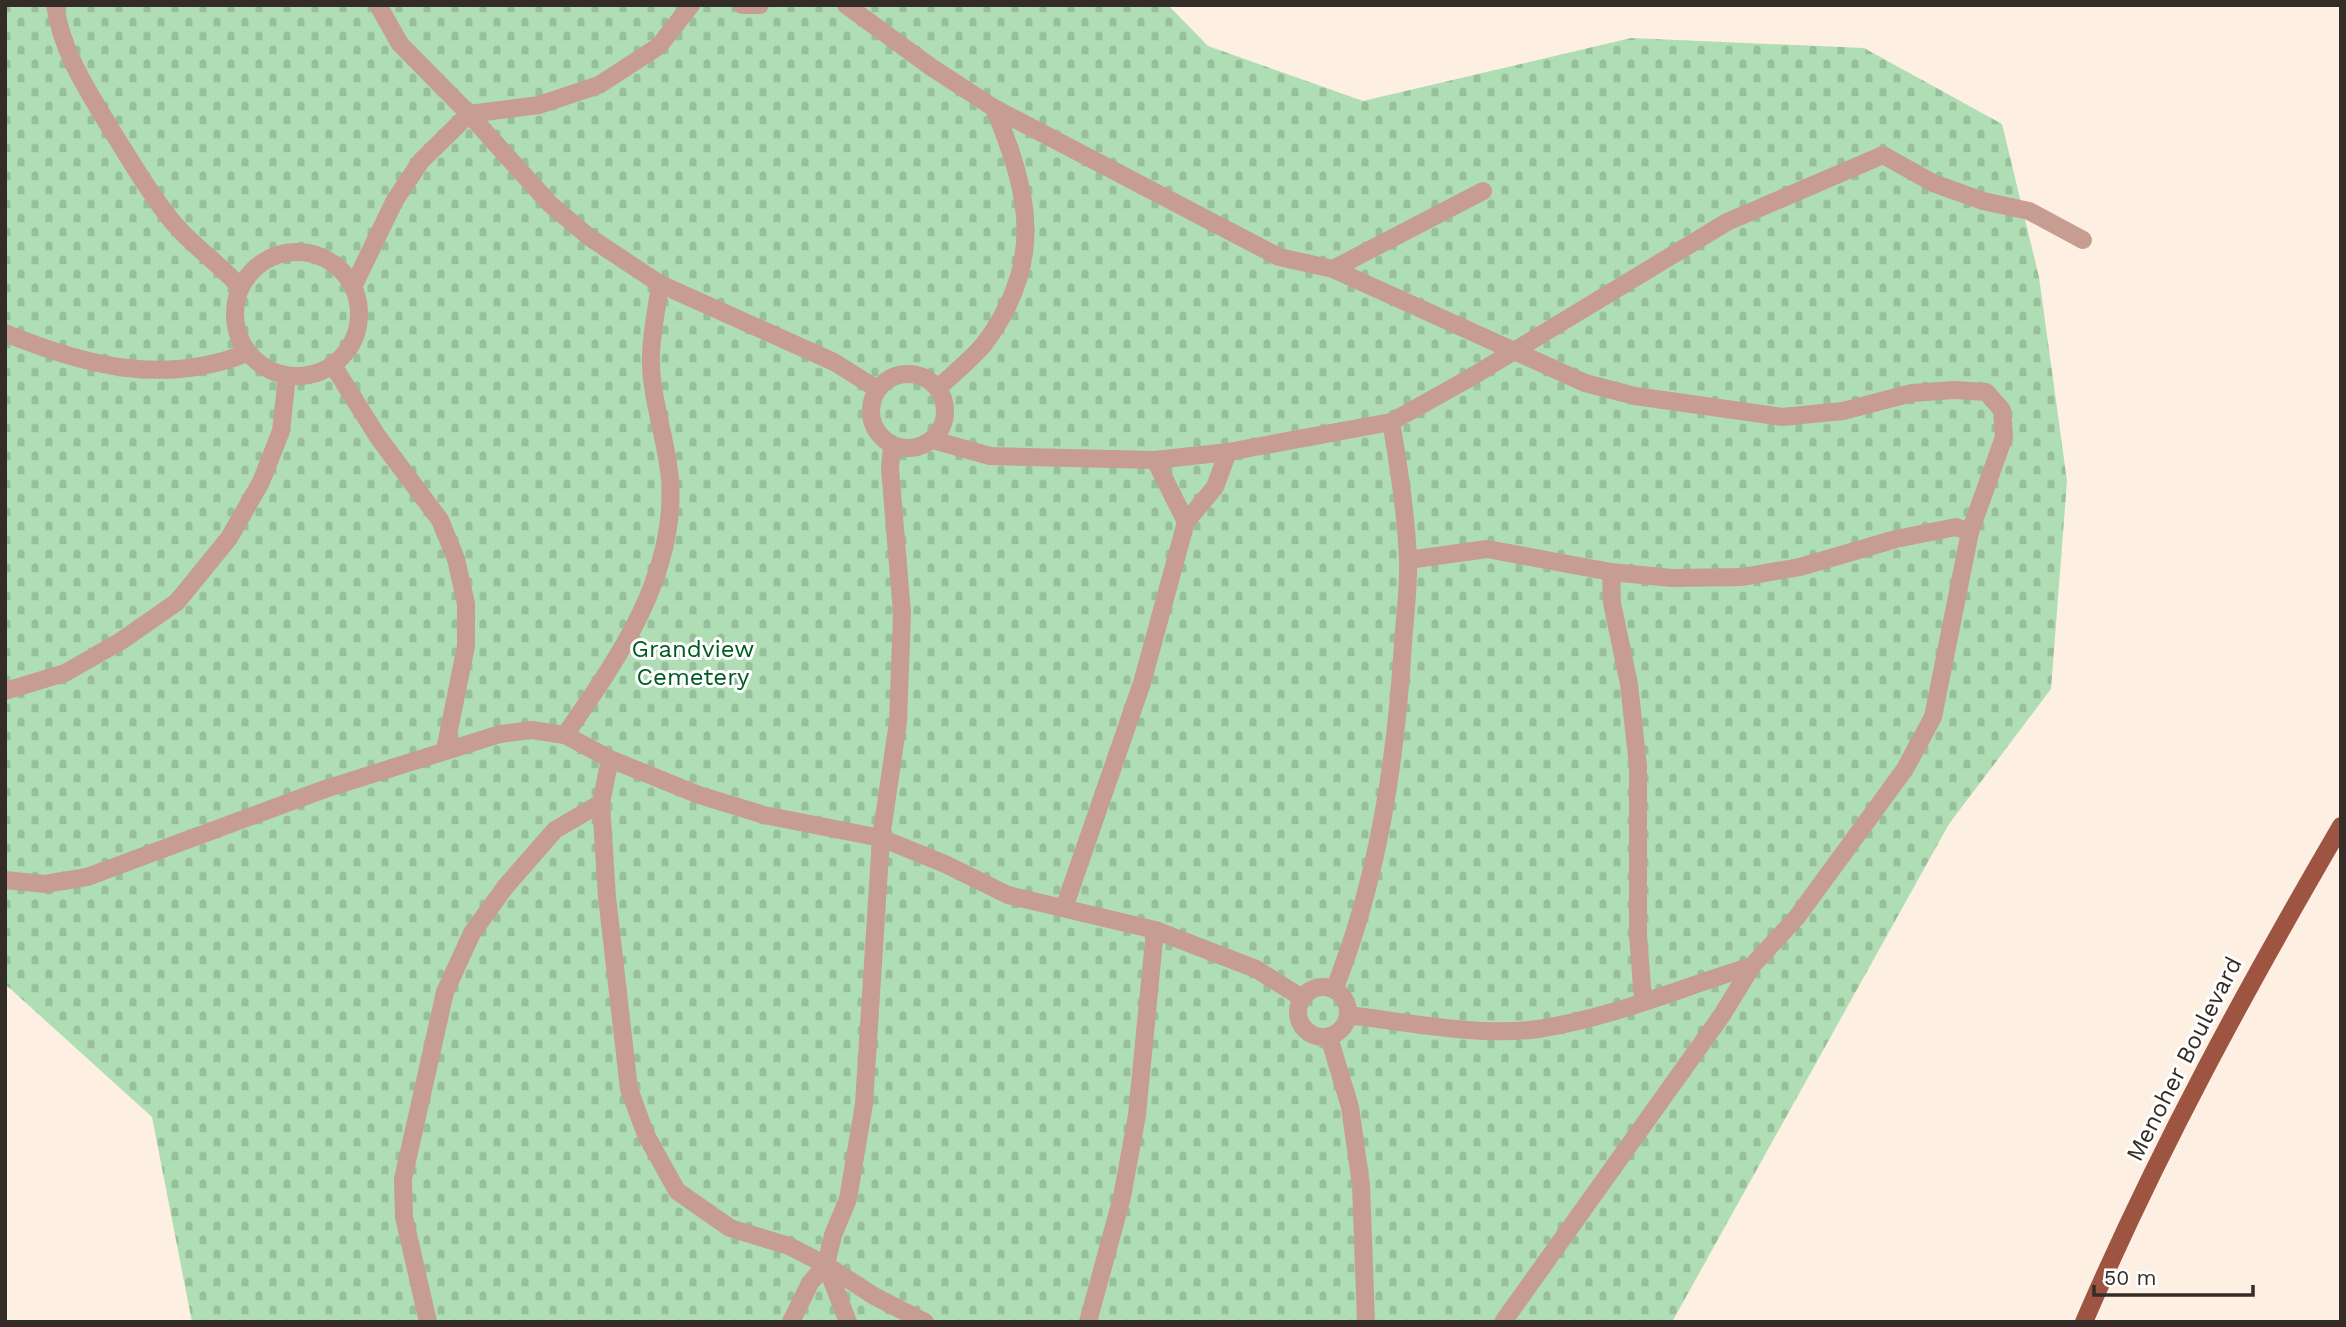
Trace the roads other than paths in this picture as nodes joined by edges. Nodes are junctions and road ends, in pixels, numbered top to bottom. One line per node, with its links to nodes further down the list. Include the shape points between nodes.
1 (55, 5): 14 (lane, via 58,29 74,68 141,178 179,229)
2 (378, 5): 8 (lane, via 400,44)
3 (691, 5): 8 (lane, via 659,46 599,85 540,105)
4 (742, 5): 5 (lane)
5 (760, 5)
6 (846, 5): 7 (lane)
7 (995, 108): 11 (lane, via 1279,257); 20 (lane, via 1019,176 1027,233 1023,263 1013,300 984,345)
8 (470, 114): 12 (lane, via 550,204 589,237); 13 (lane, via 421,161 395,200)
9 (1483, 191): 11 (lane)
10 (2083, 240): 16 (lane, via 2029,211 1933,183 1883,155 1727,222)
11 (1333, 269): 16 (lane)
12 (660, 284): 21 (lane, via 834,362); 32 (lane, via 651,377 670,480 667,530 657,574 636,625)
13 (353, 286): 14 (lane, via 330,261 311,253 290,252 252,270); 18 (lane, via 360,314 357,335)
14 (240, 287): 17 (lane, via 234,308 236,328)
15 (5, 333): 17 (lane, via 108,367 176,371 218,364)
16 (1513, 352): 22 (lane); 28 (lane, via 1585,383 1635,396 1782,417 1843,411 1912,393 1986,392 2002,410 2004,437)
17 (247, 353): 19 (lane, via 262,366)
18 (334, 367): 19 (lane, via 310,376); 33 (lane, via 378,438 440,520 456,559 467,604 466,646)
19 (287, 376): 31 (lane, via 281,430 261,482 229,538 177,602 65,673)
20 (938, 388): 21 (lane, via 925,377 907,373 890,378); 23 (lane, via 946,405 944,424)
21 (877, 389): 24 (lane, via 870,404 872,421 879,436)
22 (1391, 422): 25 (lane); 29 (lane, via 1401,473)
23 (933, 440): 24 (lane, via 913,449); 26 (lane, via 990,456)
24 (892, 446): 37 (lane, via 902,613 898,722)
25 (1228, 452): 26 (lane); 27 (lane, via 1215,487)
26 (1155, 460): 27 (lane)
27 (1186, 522): 39 (lane, via 1142,683)
28 (1970, 532): 30 (lane, via 1956,527 1742,577 1672,578); 41 (lane, via 1933,716 1881,803 1797,917)
29 (1408, 560): 30 (lane, via 1487,550); 42 (lane, via 1401,689 1382,829 1365,904)
30 (1611, 572): 44 (lane, via 1638,766 1638,935)
31 (5, 691)
32 (565, 735): 33 (lane, via 532,730); 34 (lane)
33 (445, 750): 38 (lane, via 87,877 45,884)
34 (610, 759): 35 (lane); 37 (lane, via 764,816)
35 (601, 803): 47 (lane, via 629,1089 646,1135 677,1191 730,1228 789,1246); 48 (lane, via 555,831 506,886 472,933 445,992 403,1179 404,1217)
36 (2341, 826): 55 (main road, Menoher Boulevard, via 2229,1020)
37 (881, 838): 39 (lane, via 1008,895); 47 (lane, via 864,1104 848,1199)
38 (5, 880)
39 (1064, 908): 40 (lane)
40 (1155, 930): 43 (lane, via 1255,969); 52 (lane, via 1137,1115 1122,1197)
41 (1752, 966): 44 (lane); 54 (lane, via 1722,1015)
42 (1334, 990): 43 (lane, via 1322,987); 45 (lane, via 1347,1005)
43 (1302, 998): 46 (lane, via 1297,1013 1302,1027 1314,1037)
44 (1643, 1000): 45 (lane, via 1599,1016 1536,1029 1453,1029)
45 (1348, 1015): 46 (lane, via 1342,1029)
46 (1329, 1037): 53 (lane, via 1350,1107 1361,1185)
47 (826, 1265): 49 (lane, via 810,1283); 50 (lane); 51 (lane)
48 (428, 1322)
49 (791, 1322)
50 (848, 1322)
51 (925, 1322)
52 (1088, 1322)
53 (1366, 1322)
54 (1503, 1322)
55 (2084, 1322)

